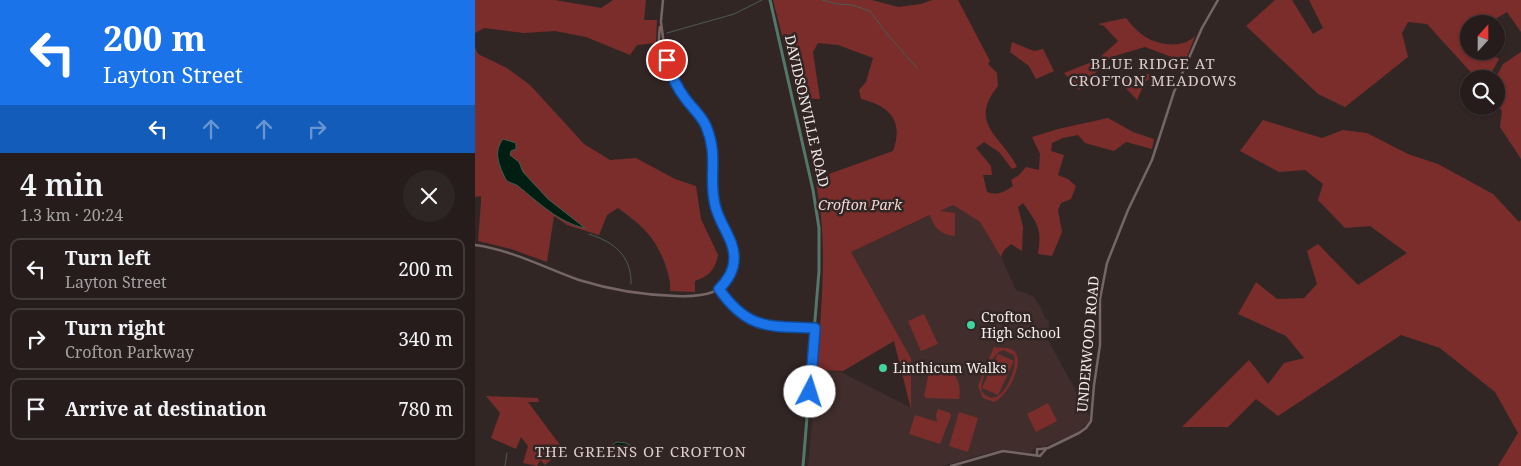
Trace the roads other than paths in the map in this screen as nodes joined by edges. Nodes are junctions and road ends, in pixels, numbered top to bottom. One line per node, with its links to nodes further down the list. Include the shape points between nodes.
1 (663, 0): 5 (street, via 661,22 665,54 672,75 708,133 714,155 715,207 732,244 734,258 730,276)
2 (770, 0): 6 (main road, DAVIDSONVILLE ROAD, via 817,215 819,254)
3 (1218, 0): 8 (street, UNDERWOOD ROAD, via 1201,28 1174,92 1152,160 1107,263 1100,299 1100,345 1091,421 1083,431)
4 (475, 245): 5 (street, via 501,250 578,279 621,291 694,296)
5 (719, 289): 6 (street, via 738,312 755,322)
6 (815, 328): 13 (main road, DAVIDSONVILLE ROAD)
7 (1041, 448): 8 (street, UNDERWOOD ROAD); 9 (street); 10 (street)
8 (1048, 448): 10 (street, UNDERWOOD ROAD)
9 (1036, 450): 11 (street); 12 (street)
10 (1043, 452): 12 (street, UNDERWOOD ROAD)
11 (1029, 454): 12 (street); 14 (street, via 1003,451)
12 (1037, 455)
13 (803, 466)
14 (951, 466)

